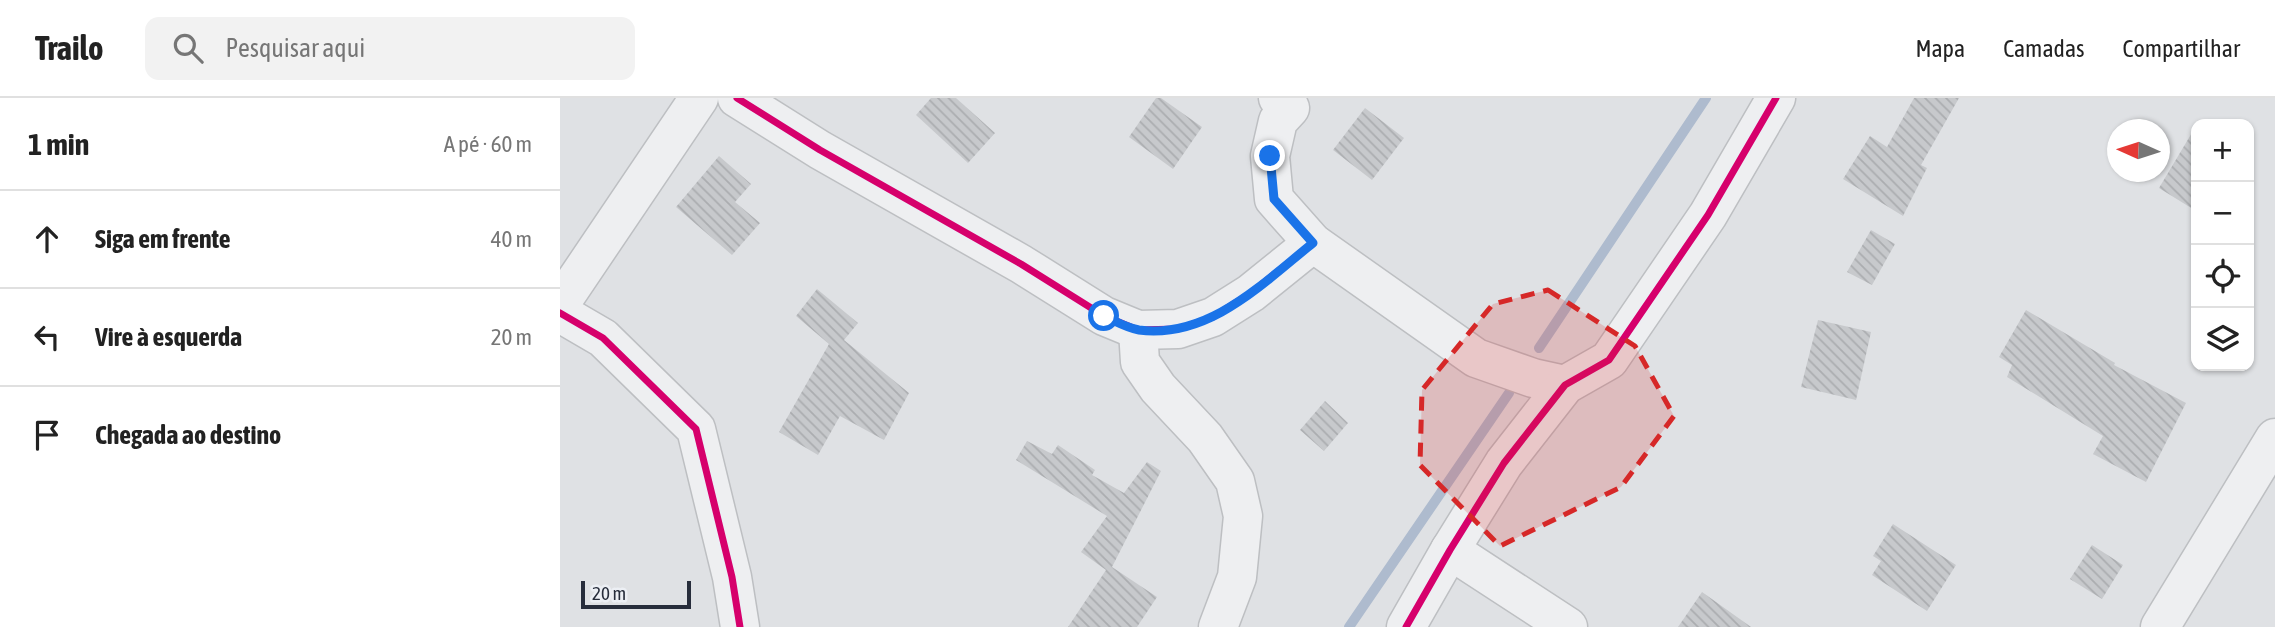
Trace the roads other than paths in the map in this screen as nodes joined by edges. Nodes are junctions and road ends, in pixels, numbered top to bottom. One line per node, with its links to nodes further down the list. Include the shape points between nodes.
1 (699, 98): 6 (street)
2 (737, 98): 8 (street, via 1104,316)
3 (1278, 98): 5 (street, via 1290,108 1278,121 1270,156 1274,199)
4 (1776, 98): 9 (street, via 1708,215 1609,360)
5 (1313, 243): 8 (street, via 1213,317 1178,329); 9 (street, via 1476,359)
6 (560, 304)
7 (560, 313): 12 (street, via 603,338 696,429)
8 (1138, 330): 13 (street, via 1140,362 1236,481 1243,516 1237,577)
9 (1565, 384): 11 (street, via 1504,463)
10 (2275, 438): 16 (street)
11 (1450, 550): 14 (street); 15 (street)
12 (740, 627)
13 (1218, 627)
14 (1406, 627)
15 (1568, 627)
16 (2160, 627)

